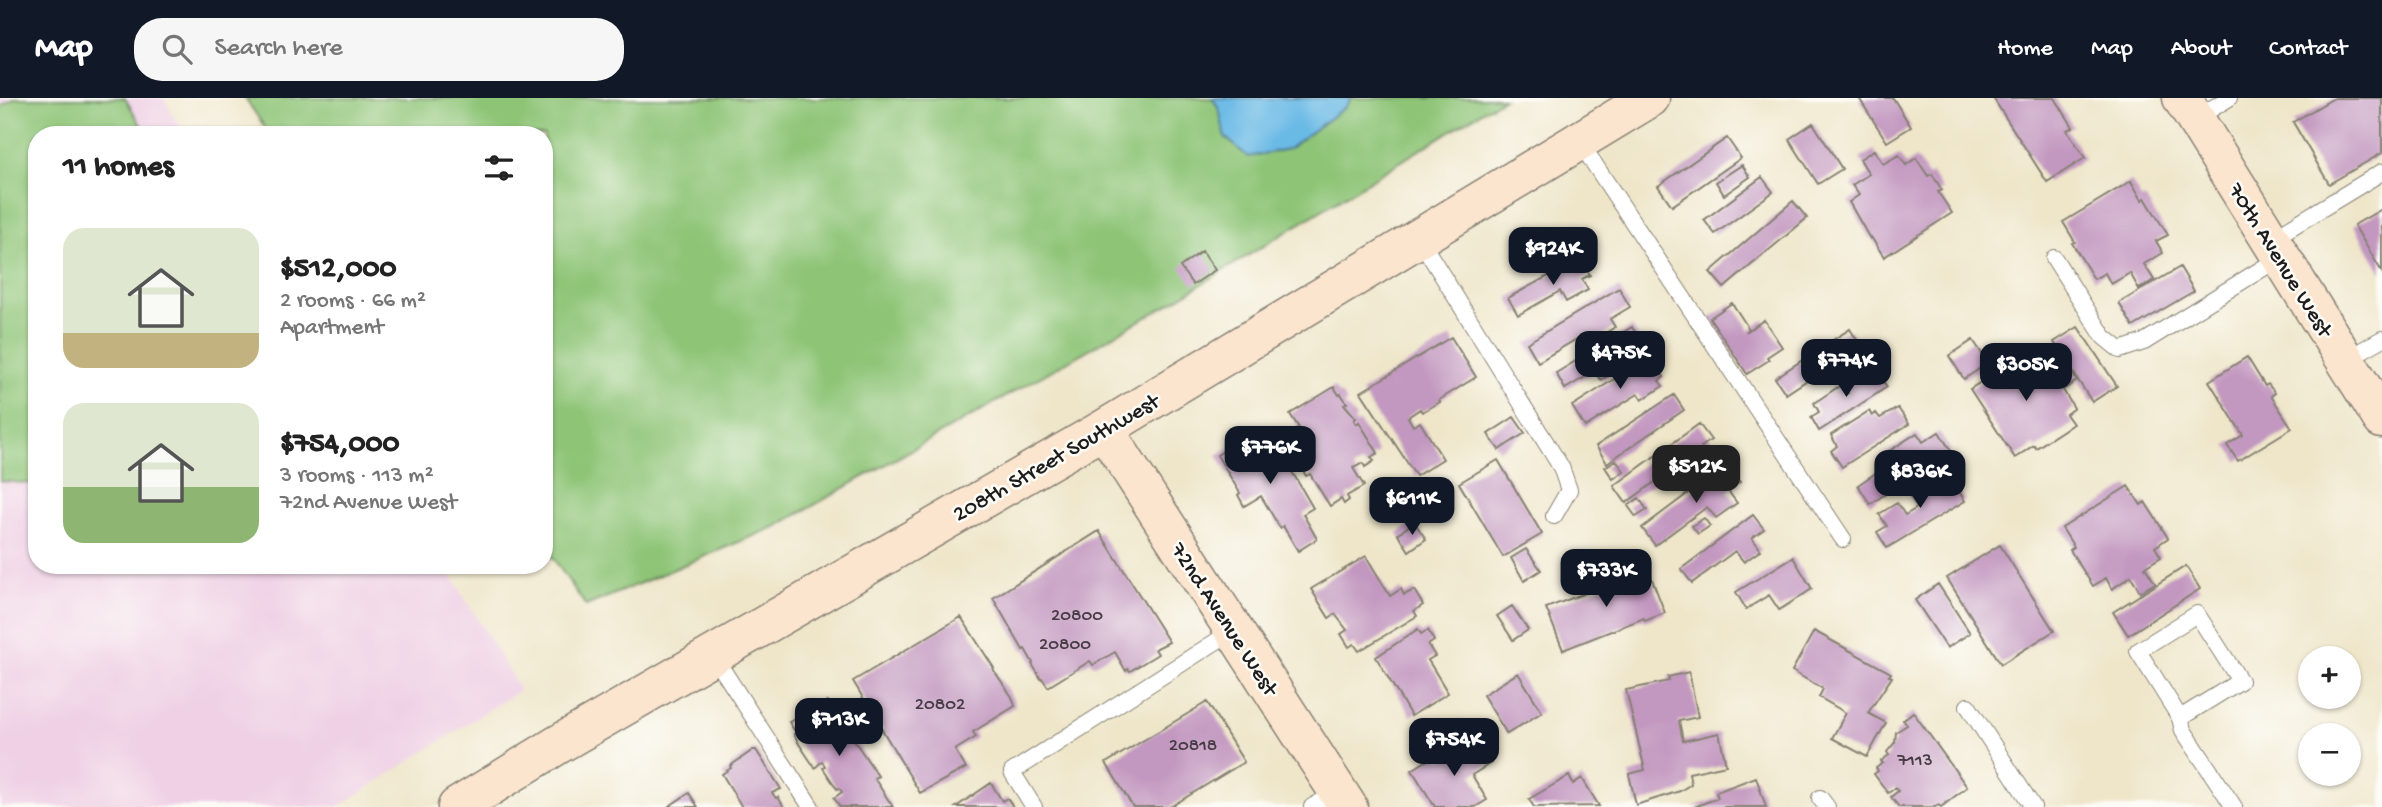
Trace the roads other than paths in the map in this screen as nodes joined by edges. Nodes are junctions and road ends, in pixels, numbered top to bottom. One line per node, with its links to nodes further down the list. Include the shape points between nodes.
1 (1650, 98): 4 (street, 208th Street Southwest)
2 (2229, 98): 3 (lane)
3 (2188, 108): 7 (street, 70th Avenue West)
4 (1579, 141): 6 (street, 208th Street Southwest); 14 (lane)
5 (2382, 172): 7 (lane)
6 (1419, 238): 12 (street, 208th Street Southwest); 13 (lane, via 1561,467 1569,490)
7 (2275, 248): 8 (lane, via 2144,342 2120,350 2104,337); 10 (street, 70th Avenue West)
8 (2054, 258)
9 (2382, 339): 10 (lane)
10 (2345, 360): 11 (street, 70th Avenue West)
11 (2382, 419)
12 (1104, 429): 15 (street, 72nd Avenue West); 16 (street, 208th Street Southwest)
13 (1554, 516)
14 (1843, 539)
15 (1234, 630): 19 (street, 72nd Avenue West); 22 (lane, via 1013,772)
16 (713, 655): 20 (street, 208th Street Southwest); 21 (lane)
17 (1968, 706): 23 (lane)
18 (2180, 718): 18 (lane, via 2239,681 2197,614 2137,651); 24 (lane, via 2183,730)
19 (1333, 802)
20 (457, 807)
21 (811, 807)
22 (1034, 807)
23 (2033, 807)
24 (2234, 807)

